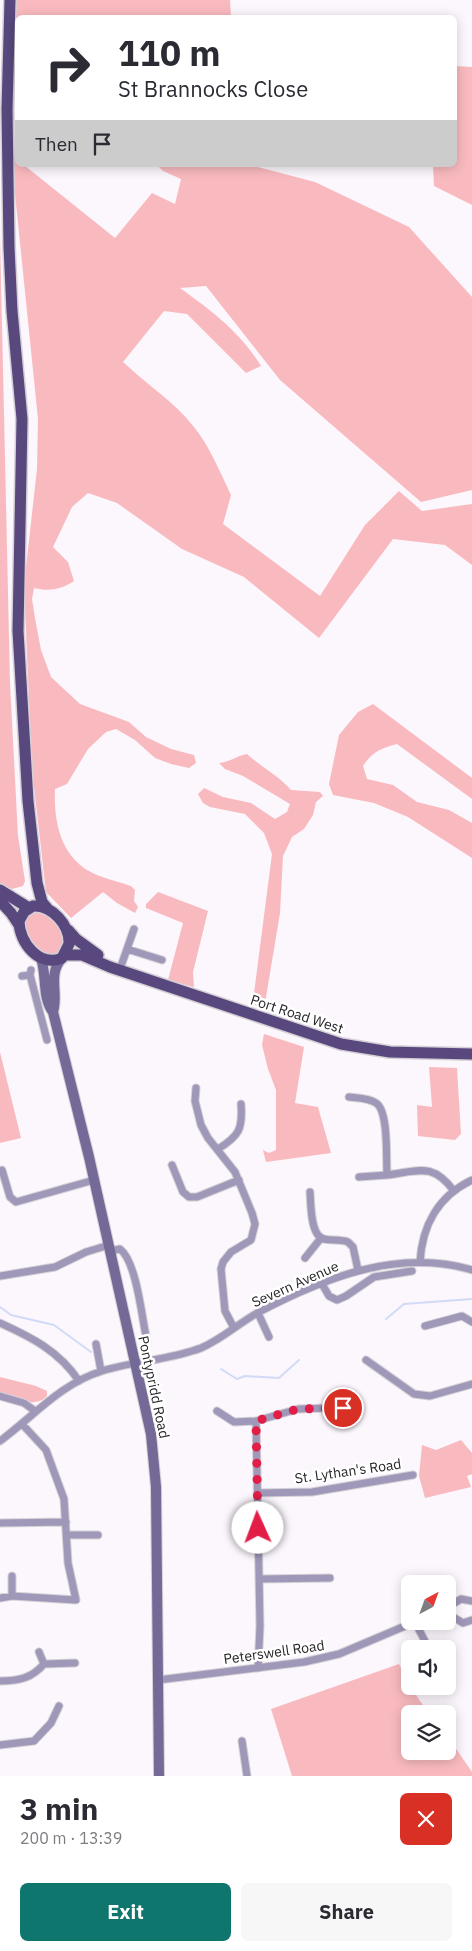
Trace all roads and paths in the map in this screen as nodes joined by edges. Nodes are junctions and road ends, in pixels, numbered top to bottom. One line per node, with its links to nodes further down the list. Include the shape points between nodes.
1 (10, 0): 2 (main road, via 7,109 9,247 22,419 18,623 28,801)
2 (37, 883): 5 (main road); 6 (main road)
3 (0, 890): 5 (main road)
4 (0, 902): 7 (main road)
5 (30, 907): 6 (main road); 7 (main road, via 21,915)
6 (47, 908): 8 (main road)
7 (19, 925): 12 (main road, via 25,942)
8 (64, 926): 11 (main road, via 70,940); 14 (main road, Port Road West, via 86,948)
9 (134, 929): 10 (street)
10 (127, 949): 13 (street); 14 (street)
11 (63, 956): 12 (main road, via 49,961); 14 (main road, Port Road West, via 82,955); 16 (main road, Pontypridd Road, via 53,975 56,1004)
12 (41, 958): 16 (main road, Pontypridd Road, via 48,1006)
13 (162, 960)
14 (120, 969): 18 (main road, Port Road West, via 341,1044 390,1052)
15 (28, 974): 17 (street, via 46,1037)
16 (53, 1012): 17 (main road, Pontypridd Road)
17 (58, 1031): 27 (main road, Pontypridd Road)
18 (472, 1054)
19 (196, 1088): 22 (street, via 195,1101 201,1125)
20 (349, 1097): 25 (street, via 374,1102 380,1107)
21 (241, 1104): 22 (street, via 242,1122 234,1139)
22 (218, 1149): 28 (street)
23 (172, 1165): 28 (street, via 183,1192 189,1197 197,1197)
24 (3, 1169): 27 (street, via 10,1196 16,1202)
25 (387, 1175): 26 (street); 30 (street, via 435,1172)
26 (359, 1177)
27 (94, 1180): 33 (main road, Pontypridd Road)
28 (239, 1180): 45 (street, via 255,1224 251,1240 231,1252 223,1262 225,1311)
29 (472, 1180): 30 (street)
30 (454, 1191): 35 (street, via 441,1203 427,1225)
31 (310, 1192): 32 (street, via 313,1226)
32 (321, 1238): 34 (street); 36 (street, via 348,1242 353,1247)
33 (109, 1248): 39 (street, via 86,1252 55,1266); 47 (street, via 120,1249 127,1258); 50 (main road, Pontypridd Road)
34 (305, 1258)
35 (420, 1262): 36 (street, Severn Avenue); 37 (street, Severn Avenue)
36 (358, 1270): 40 (street, Severn Avenue)
37 (472, 1270)
38 (412, 1271): 40 (street, via 374,1277 341,1299 332,1299)
39 (0, 1276)
40 (322, 1284): 41 (street, Severn Avenue)
41 (258, 1313): 45 (street, Severn Avenue); 46 (street)
42 (472, 1322): 44 (street, via 462,1316)
43 (0, 1323): 52 (street, via 41,1343 72,1370)
44 (425, 1326)
45 (234, 1328): 50 (street, Severn Avenue, via 200,1348)
46 (269, 1337)
47 (146, 1341)
48 (96, 1344): 51 (street)
49 (366, 1360): 53 (street, via 414,1394 430,1396)
50 (136, 1363): 51 (street, Severn Avenue); 81 (main road, Pontypridd Road, via 155,1469)
51 (101, 1371): 52 (street, Severn Avenue)
52 (79, 1381): 56 (street, Severn Avenue, via 53,1395)
53 (472, 1384)
54 (0, 1396): 56 (street, via 24,1402)
55 (358, 1407): 58 (street, via 298,1409)
56 (35, 1411): 59 (street, Severn Avenue)
57 (217, 1411): 58 (street, via 234,1422)
58 (256, 1421): 62 (street)
59 (22, 1424): 60 (street, Severn Avenue); 63 (street, via 51,1458 64,1499)
60 (0, 1441)
61 (413, 1475): 62 (street, St. Lythan's Road, via 312,1492)
62 (257, 1493): 69 (street)
63 (66, 1522): 64 (street); 65 (street)
64 (0, 1524)
65 (67, 1535): 66 (street); 70 (street, via 68,1563 76,1600)
66 (98, 1535)
67 (12, 1576): 70 (street)
68 (330, 1578): 69 (street)
69 (259, 1579): 80 (street)
70 (12, 1596): 71 (street)
71 (0, 1598)
72 (472, 1601): 73 (street)
73 (456, 1603)
74 (456, 1619): 75 (street, via 463,1623)
75 (472, 1620)
76 (401, 1628): 80 (street, Peterswell Road, via 339,1654)
77 (40, 1652): 79 (street)
78 (74, 1663): 79 (street)
79 (44, 1664): 82 (street, via 36,1674 17,1681)
80 (258, 1668): 81 (street, Peterswell Road)
81 (158, 1680): 86 (main road, Pontypridd Road)
82 (0, 1681)
83 (59, 1706): 85 (street, via 50,1723 34,1741)
84 (242, 1741): 87 (street)
85 (0, 1745)
86 (159, 1776)
87 (247, 1776)

